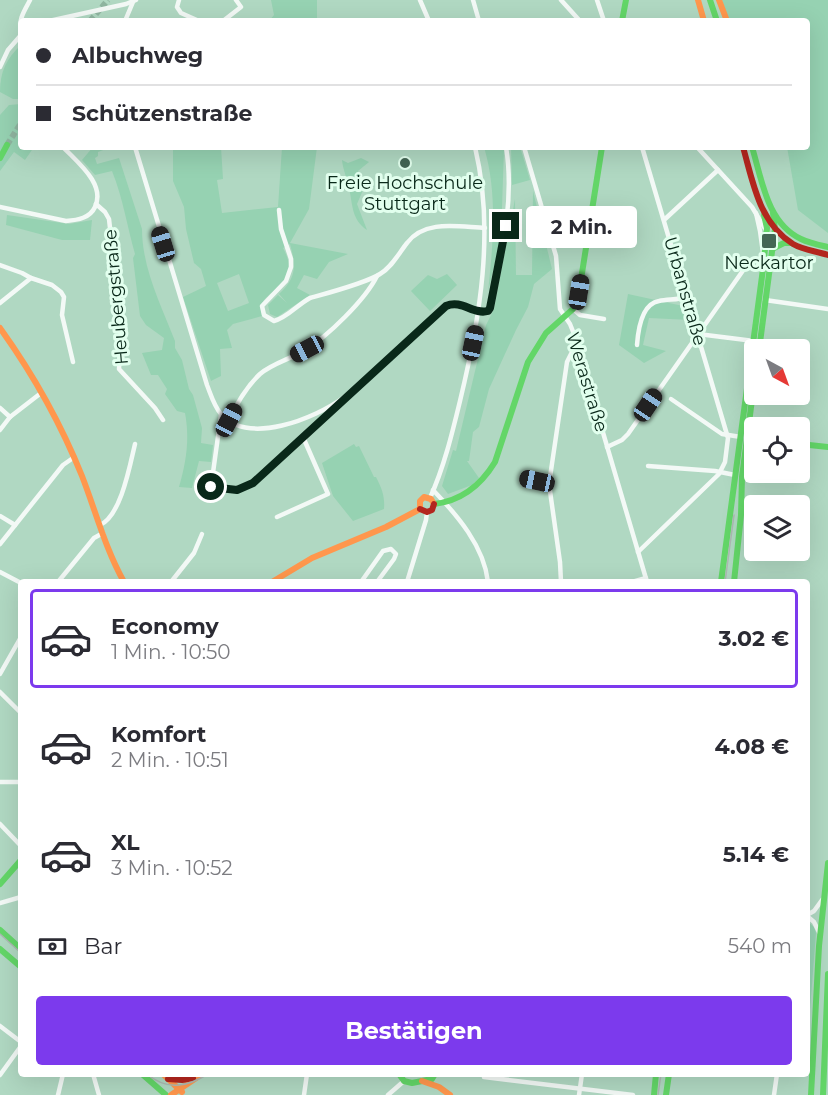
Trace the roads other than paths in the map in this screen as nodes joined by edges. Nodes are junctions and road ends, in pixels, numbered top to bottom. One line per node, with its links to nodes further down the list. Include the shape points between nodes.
1 (30, 0): 13 (street)
2 (179, 0): 16 (street, via 180,13)
3 (236, 0): 17 (street, via 242,7)
4 (420, 0): 18 (street)
5 (473, 0): 19 (street)
6 (561, 0): 20 (street)
7 (597, 0): 21 (street)
8 (626, 0): 22 (main road)
9 (698, 0): 23 (main road)
10 (712, 0): 24 (main road)
11 (719, 0): 25 (main road); 26 (main road)
12 (135, 1): 14 (street); 15 (street)
13 (21, 18)
14 (62, 18)
15 (125, 18)
16 (192, 18)
17 (227, 18)
18 (428, 18)
19 (478, 18)
20 (577, 18)
21 (603, 18)
22 (623, 18)
23 (703, 18)
24 (717, 18)
25 (718, 18)
26 (726, 18)
27 (18, 37): 28 (street)
28 (0, 67)
29 (7, 145): 40 (main road)
30 (66, 150): 44 (street, Heubergstraße, via 93,181)
31 (136, 150): 82 (street, via 207,385)
32 (476, 150): 51 (street, via 484,193)
33 (506, 150): 67 (street, via 504,241 490,308)
34 (525, 150): 68 (street, Werastraße, via 556,256 560,309)
35 (602, 150): 65 (main road)
36 (643, 150): 50 (street, Urbanstraße)
37 (700, 150): 41 (street)
38 (744, 150): 42 (main road)
39 (753, 150): 48 (main road)
40 (0, 158)
41 (718, 170): 43 (street); 50 (street)
42 (756, 189): 43 (street, via 750,196); 46 (main road)
43 (743, 196): 49 (street)
44 (96, 204): 45 (street, via 83,218 66,221); 84 (street, Heubergstraße, via 109,219 121,326 119,369)
45 (0, 207)
46 (762, 208): 52 (main road); 53 (main road)
47 (279, 210): 60 (street, via 291,267 286,281 262,306 268,318 280,319 310,298)
48 (773, 212): 52 (main road); 56 (main road, via 796,237)
49 (756, 213): 53 (street); 57 (street)
50 (664, 220): 62 (street, Urbanstraße)
51 (485, 228): 60 (street, via 424,229); 67 (street)
52 (775, 229): 54 (main road); 55 (main road)
53 (766, 231): 54 (street); 57 (main road)
54 (773, 242): 57 (main road)
55 (791, 243): 57 (main road, via 784,243); 58 (main road)
56 (828, 248)
57 (768, 255): 63 (main road); 71 (street, via 749,262); 72 (main road)
58 (828, 255)
59 (0, 265): 61 (street)
60 (377, 276): 85 (street, via 364,296 321,338 261,373 249,385)
61 (31, 278): 64 (street); 77 (street, via 52,285 64,297 62,315)
62 (687, 297): 71 (street, Urbanstraße); 75 (street, via 657,301 647,309 638,330)
63 (765, 300): 66 (street); 73 (main road)
64 (0, 303)
65 (573, 309): 68 (main road); 69 (street, via 580,315)
66 (828, 309)
67 (479, 312): 79 (street, via 466,305 446,306); 103 (street, via 448,451)
68 (564, 316): 76 (street, Werastraße); 107 (main road, via 546,333 528,362 490,470 472,489)
69 (604, 319)
70 (0, 328): 78 (main road)
71 (698, 334): 74 (street); 87 (street, Urbanstraße); 92 (street, via 628,434)
72 (754, 339)
73 (760, 339)
74 (744, 340)
75 (637, 345)
76 (578, 350): 92 (street, Werastraße); 102 (street, via 572,352 567,362)
77 (73, 362)
78 (41, 393): 83 (street); 95 (main road)
79 (344, 398): 85 (street, via 313,415 265,428 248,429); 88 (street)
80 (671, 399): 87 (street)
81 (0, 408): 83 (street)
82 (221, 414): 85 (street); 88 (street, via 211,487 245,487)
83 (10, 417): 86 (street)
84 (163, 420)
85 (229, 420)
86 (0, 430)
87 (728, 435): 89 (street); 96 (street)
88 (303, 437): 114 (street, via 328,494)
89 (744, 437)
90 (135, 444): 116 (street, via 121,494 109,518)
91 (810, 445): 94 (main road)
92 (607, 447): 120 (street, Werastraße)
93 (744, 447): 100 (main road)
94 (828, 447)
95 (73, 458): 115 (street); 116 (main road)
96 (725, 462): 99 (street); 100 (street)
97 (744, 464): 106 (main road)
98 (648, 466): 99 (street)
99 (719, 474): 100 (street); 120 (street)
100 (732, 475): 104 (main road)
101 (525, 478): 102 (street)
102 (549, 484): 130 (street)
103 (433, 490): 105 (street); 107 (street)
104 (732, 497): 106 (main road, via 737,503); 111 (main road)
105 (429, 498): 108 (main road); 109 (main road, via 421,498)
106 (742, 499): 112 (main road)
107 (445, 502): 108 (main road); 129 (street, via 474,541)
108 (434, 504): 110 (main road)
109 (420, 509): 110 (main road); 125 (main road, via 312,558)
110 (427, 512): 128 (street)
111 (730, 513): 112 (main road, via 736,509); 132 (main road)
112 (741, 515): 133 (main road)
113 (0, 516): 115 (street)
114 (277, 517)
115 (15, 525): 119 (street)
116 (100, 525): 117 (main road)
117 (103, 533): 122 (street, via 94,538); 123 (main road)
118 (202, 534): 124 (street, via 194,553)
119 (0, 544)
120 (638, 552): 131 (street, Werastraße)
121 (0, 572): 134 (street)
122 (60, 579)
123 (122, 579)
124 (173, 579)
125 (277, 579)
126 (363, 579): 127 (street, via 383,551 391,549 396,554)
127 (379, 579)
128 (408, 579)
129 (487, 579)
130 (561, 579)
131 (647, 579)
132 (721, 579)
133 (734, 579)
134 (18, 581)
135 (18, 642): 136 (street)
136 (0, 674)
137 (0, 692): 138 (street)
138 (18, 710)
139 (0, 782): 140 (street)
140 (18, 782)
141 (0, 824): 142 (street)
142 (18, 843)
143 (18, 863): 145 (main road)
144 (828, 863): 146 (main road)
145 (0, 884)
146 (824, 895): 149 (street); 152 (main road)
147 (18, 898): 148 (street)
148 (0, 903)
149 (810, 913)
150 (810, 918): 152 (street)
151 (0, 930): 153 (main road)
152 (820, 934): 197 (main road)
153 (18, 946)
154 (0, 949): 155 (main road)
155 (18, 964)
156 (828, 974): 198 (main road)
157 (0, 1026): 158 (street)
158 (18, 1041)
159 (18, 1048): 160 (street)
160 (0, 1075)
161 (62, 1077): 185 (street)
162 (94, 1077): 186 (street)
163 (145, 1077): 181 (main road)
164 (163, 1077): 181 (main road)
165 (165, 1077): 184 (main road)
166 (172, 1077): 167 (main road)
167 (194, 1077)
168 (199, 1077): 184 (main road)
169 (204, 1077): 184 (main road)
170 (307, 1077): 189 (street)
171 (401, 1077): 179 (main road)
172 (434, 1077): 180 (main road)
173 (436, 1077): 182 (main road)
174 (484, 1077): 183 (street)
175 (581, 1077): 183 (street)
176 (656, 1077): 194 (main road)
177 (669, 1077): 195 (main road)
178 (777, 1077): 196 (street)
179 (404, 1081): 180 (main road); 190 (street)
180 (422, 1082): 182 (main road)
181 (153, 1084): 187 (main road)
182 (439, 1087): 191 (main road)
183 (579, 1089): 192 (street); 193 (street)
184 (182, 1093): 188 (main road)
185 (58, 1095)
186 (99, 1095)
187 (166, 1095)
188 (171, 1095)
189 (304, 1095)
190 (388, 1095)
191 (450, 1095)
192 (579, 1095)
193 (633, 1095)
194 (654, 1095)
195 (666, 1095)
196 (774, 1095)
197 (811, 1095)
198 (823, 1095)

